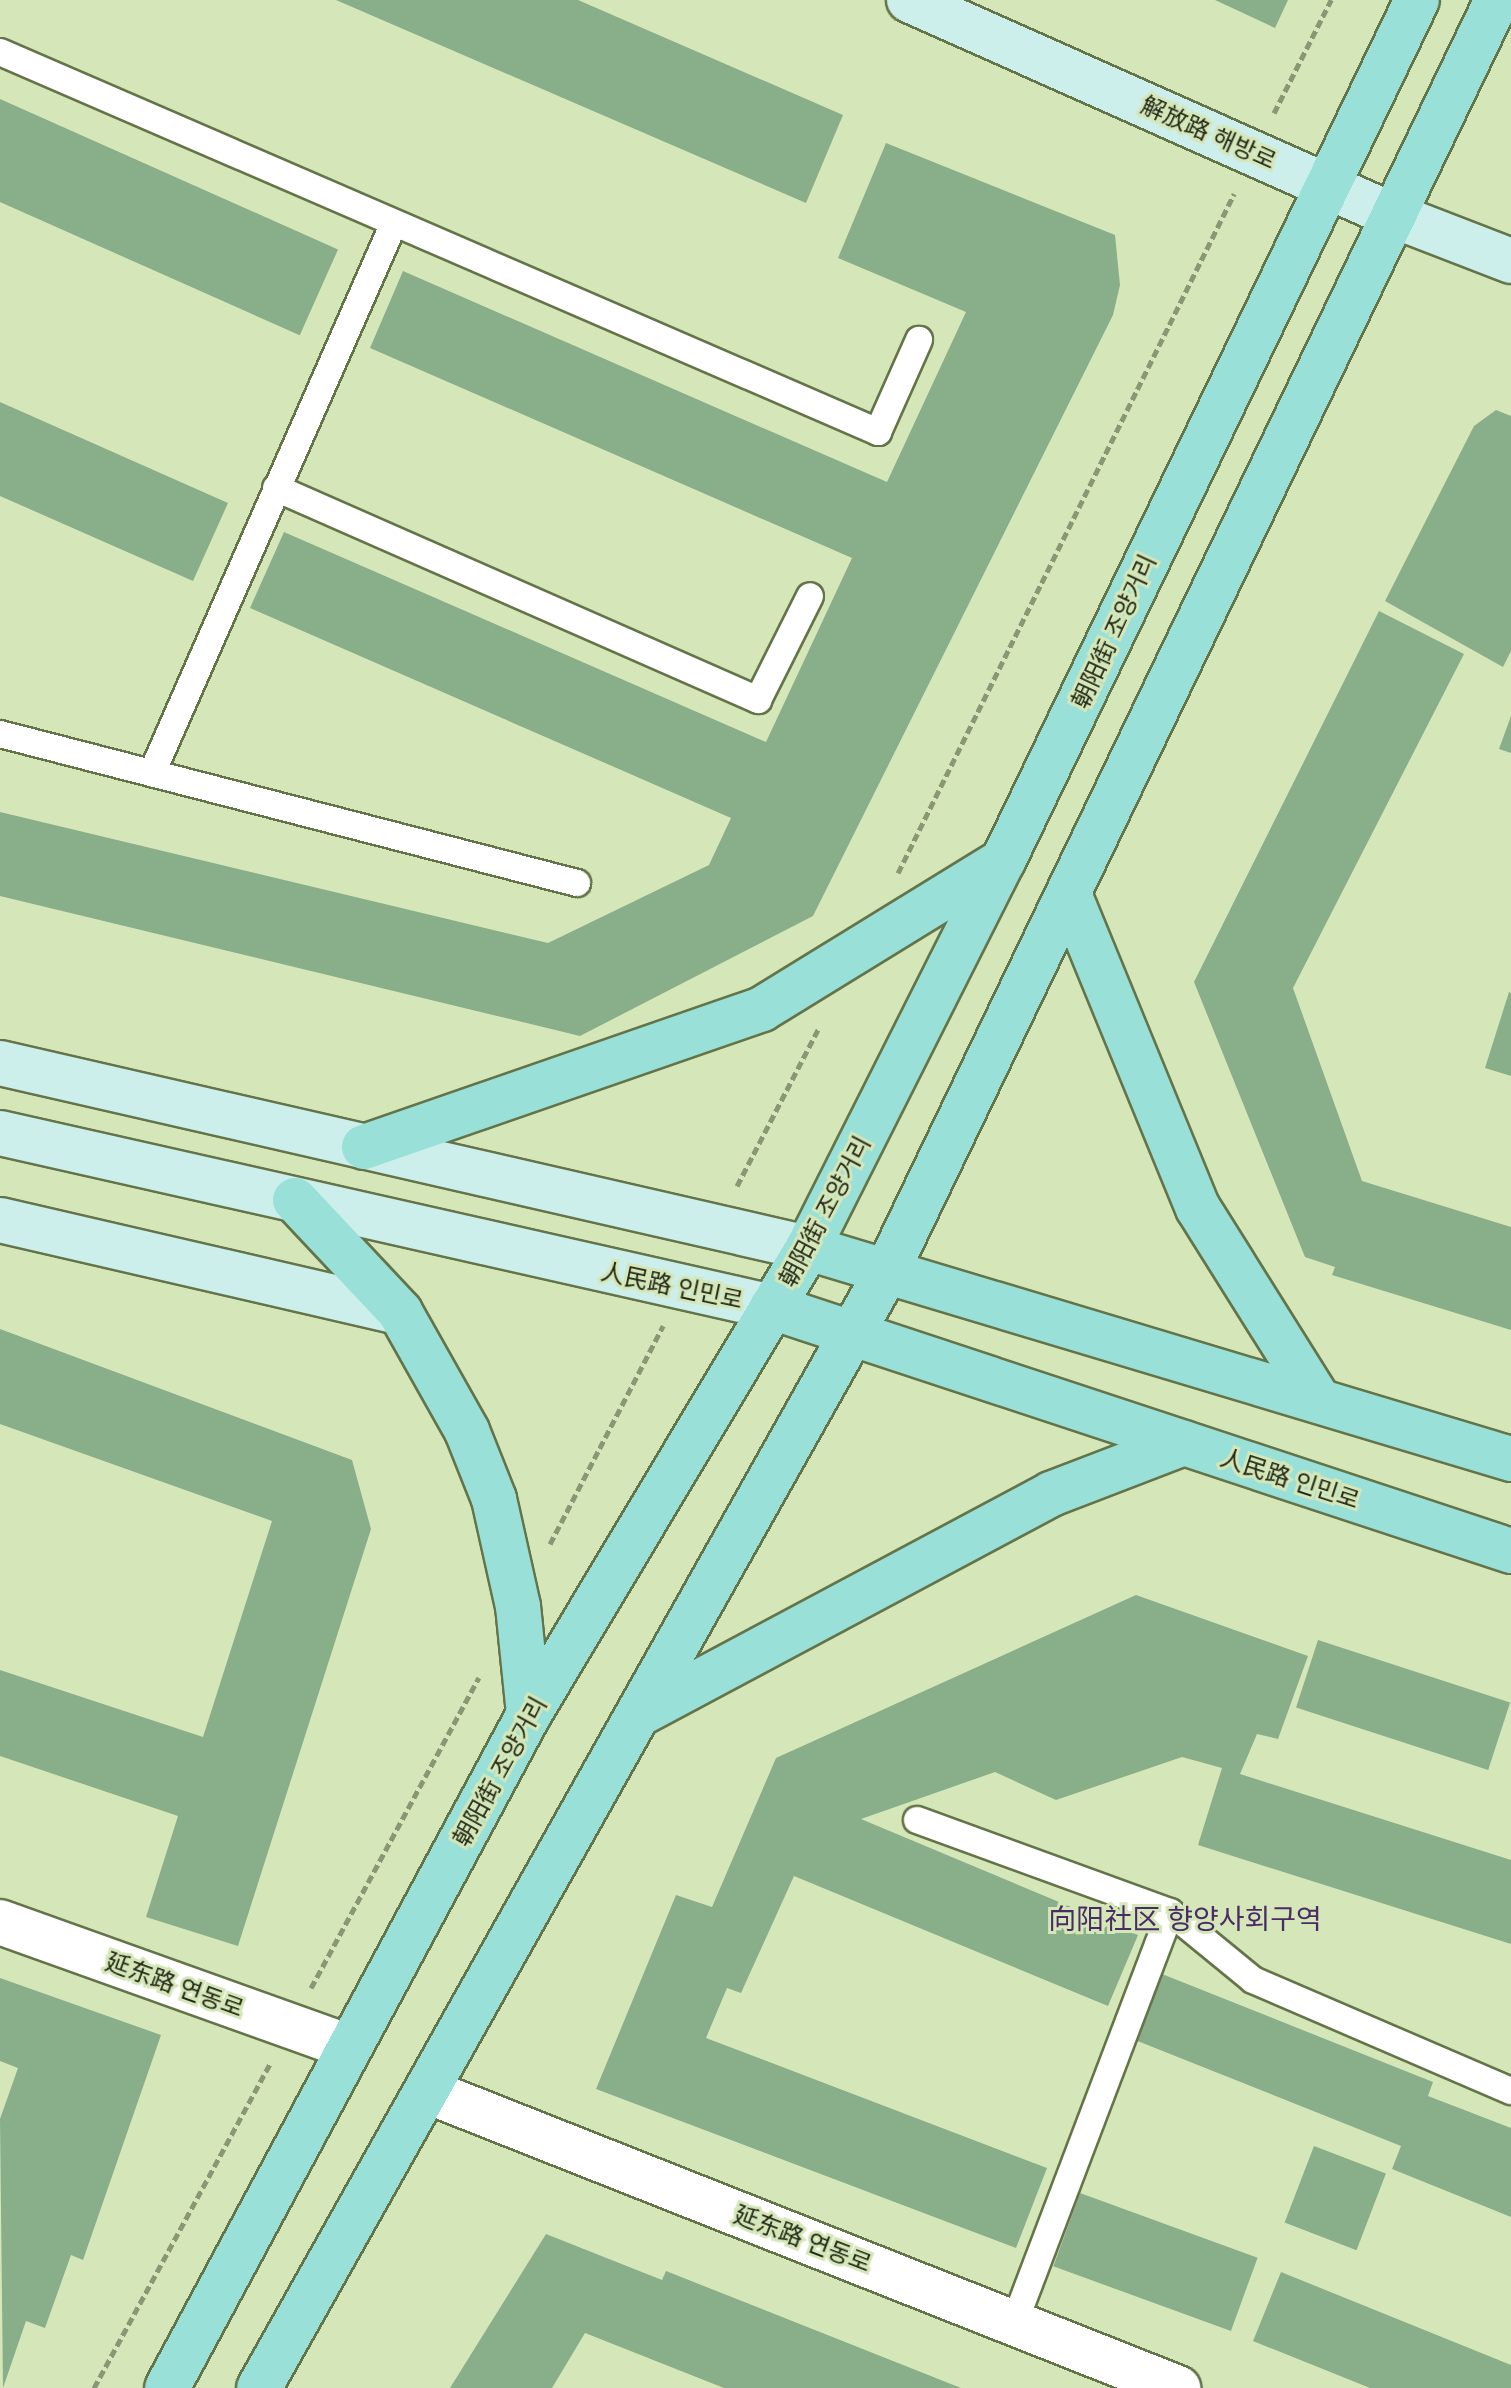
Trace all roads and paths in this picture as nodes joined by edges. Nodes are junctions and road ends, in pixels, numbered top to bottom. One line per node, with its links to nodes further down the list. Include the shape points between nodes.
1 (909, 0): 5 (main road, 解放路 해방로)
2 (1417, 0): 5 (main road, 朝阳街 조양거리)
3 (1497, 0): 6 (main road)
4 (0, 52): 7 (lane)
5 (1326, 184): 6 (main road, 解放路 해방로); 14 (main road, 朝阳街 조양거리)
6 (1392, 215): 8 (main road, 解放路 해방로); 16 (main road)
7 (394, 223): 9 (lane, via 878,432); 10 (lane)
8 (1511, 261)
9 (919, 340)
10 (276, 488): 11 (lane, via 758,700); 13 (lane)
11 (810, 596)
12 (0, 734): 13 (lane)
13 (152, 773): 15 (lane)
14 (1003, 861): 19 (main road, via 762,1009); 22 (main road, 朝阳街 조양거리)
15 (577, 883)
16 (1069, 894): 23 (main road); 27 (main road, via 1198,1208)
17 (0, 1063): 19 (main road)
18 (0, 1133): 20 (main road, 人民路 인민로)
19 (364, 1147): 22 (main road)
20 (295, 1200): 24 (main road, 人民路 인민로); 25 (main road)
21 (0, 1220): 25 (main road)
22 (808, 1248): 23 (main road); 24 (main road, 朝阳街 조양거리)
23 (886, 1273): 26 (main road); 27 (main road)
24 (772, 1307): 26 (main road, 人民路 인민로); 32 (main road, 朝阳街 조양거리)
25 (400, 1312): 32 (main road, via 467,1431 494,1499 518,1606)
26 (850, 1333): 28 (main road, 人民路 인민로); 31 (main road)
27 (1319, 1401): 29 (main road)
28 (1184, 1443): 30 (main road, 人民路 인민로); 31 (main road, via 1051,1494)
29 (1511, 1459)
30 (1511, 1551)
31 (643, 1712): 37 (main road)
32 (529, 1714): 36 (main road, 朝阳街 조양거리)
33 (917, 1820): 34 (lane)
34 (1170, 1912): 38 (lane, via 1253,1980); 39 (lane)
35 (0, 1922): 36 (street, 延东路 연동로)
36 (349, 2047): 41 (main road, 朝阳街 조양거리)
37 (427, 2091): 39 (street, 延东路 연동로); 42 (main road)
38 (1511, 2091)
39 (1015, 2321): 40 (street, 延东路 연동로)
40 (1150, 2383)
41 (167, 2388)
42 (259, 2388)

